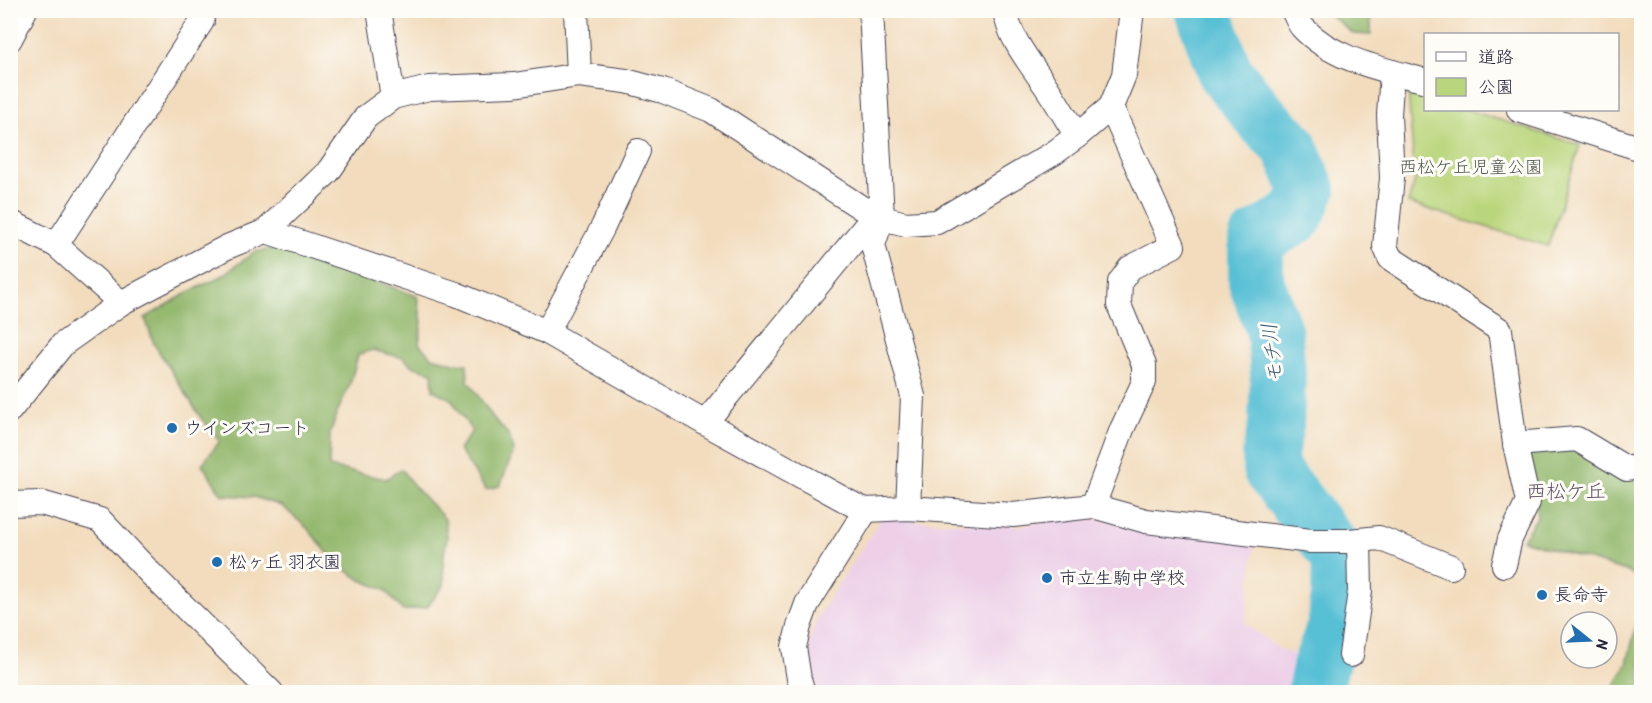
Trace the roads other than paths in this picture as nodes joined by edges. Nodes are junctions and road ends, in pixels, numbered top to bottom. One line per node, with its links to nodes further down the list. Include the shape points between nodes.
1 (25, 10): 9 (street)
2 (200, 10): 22 (street, via 202,21)
3 (379, 10): 13 (street)
4 (576, 10): 11 (street)
5 (871, 10): 19 (street)
6 (1005, 10): 16 (street, via 1020,48)
7 (1132, 10): 14 (street, via 1124,75)
8 (1293, 10): 10 (street, via 1301,26 1322,44 1349,59)
9 (10, 39)
10 (1392, 72): 12 (street); 27 (street, via 1392,178 1385,246 1390,258 1500,330)
11 (579, 75): 13 (street, via 514,85 429,88); 19 (street, via 654,88 711,110)
12 (1424, 81)
13 (393, 96): 21 (street, via 366,117 328,172)
14 (1111, 107): 16 (street); 30 (street, via 1173,246 1130,268 1120,282 1119,305 1144,365 1144,382)
15 (1522, 111): 17 (street)
16 (1077, 136): 19 (street, via 937,222 906,224)
17 (1641, 149)
18 (638, 151): 24 (street)
19 (878, 217): 26 (street); 31 (street, via 873,245 913,396)
20 (10, 222): 22 (street)
21 (266, 231): 23 (street, via 227,247); 24 (street, via 456,294)
22 (56, 245): 23 (street)
23 (121, 303): 25 (street, via 63,344)
24 (547, 332): 26 (street)
25 (10, 410)
26 (705, 423): 32 (street)
27 (1515, 444): 28 (street, via 1577,439 1626,469); 34 (street, via 1528,502 1510,539)
28 (1641, 466)
29 (10, 504): 37 (street, via 41,503 100,520)
30 (1093, 507): 31 (street, via 1013,515); 33 (street, via 1146,521 1311,541)
31 (908, 508): 32 (street)
32 (866, 510): 38 (street, via 807,604 799,626 794,647)
33 (1354, 541): 35 (street, via 1379,538); 36 (street, via 1360,591)
34 (1504, 565)
35 (1451, 567)
36 (1351, 655)
37 (271, 693)
38 (803, 693)

